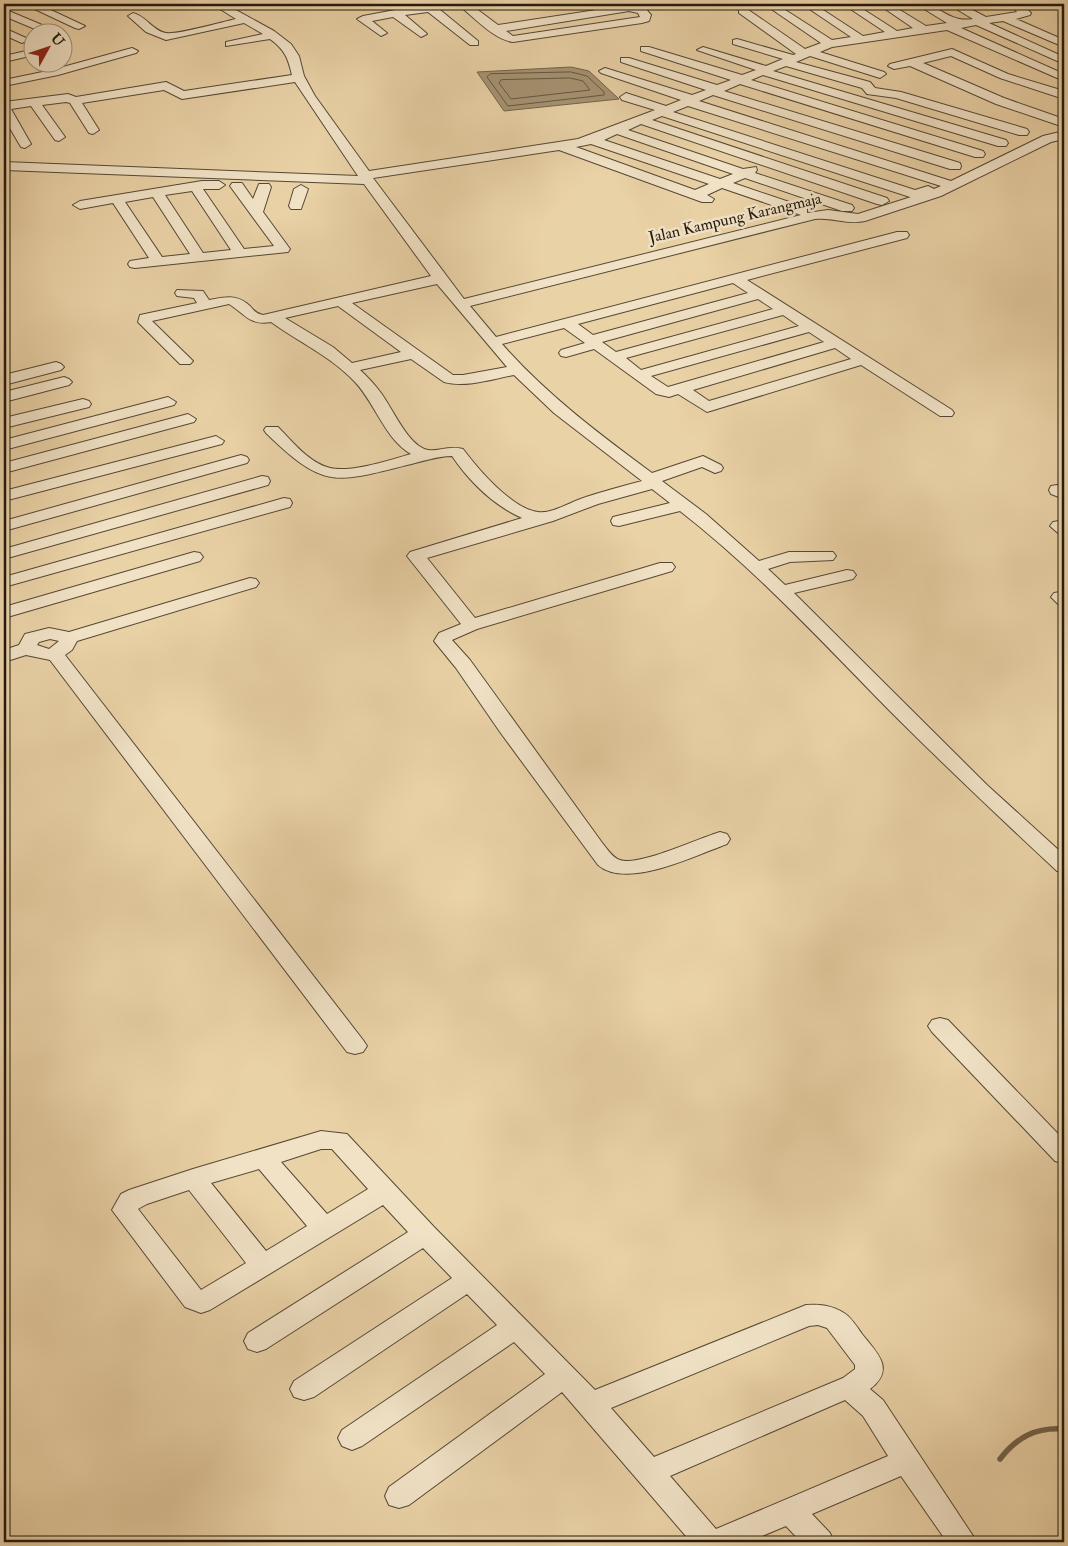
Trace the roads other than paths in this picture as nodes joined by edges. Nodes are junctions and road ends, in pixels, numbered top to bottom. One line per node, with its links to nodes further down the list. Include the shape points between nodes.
1 (29, 4): 25 (street)
2 (217, 4): 22 (street)
3 (480, 4): 11 (street)
4 (769, 4): 39 (street)
5 (807, 4): 34 (street)
6 (848, 4): 33 (street)
7 (883, 4): 28 (street)
8 (921, 4): 26 (street)
9 (953, 4): 24 (street)
10 (626, 6): 27 (street); 27 (street, via 642,11 646,18 513,40)
11 (458, 7): 12 (street); 20 (street)
12 (433, 8): 17 (street); 37 (street)
13 (994, 8): 21 (street)
14 (1027, 8): 21 (street)
15 (743, 11): 44 (street)
16 (4, 12): 23 (street)
17 (396, 14): 30 (street, via 363,19); 32 (street)
18 (500, 15): 20 (street)
19 (133, 16): 22 (street, via 150,30 166,37)
20 (481, 18): 27 (street)
21 (1008, 18): 24 (street); 40 (street)
22 (245, 20): 31 (street)
23 (27, 22)
24 (980, 22): 26 (street); 49 (street)
25 (79, 26)
26 (953, 26): 28 (street); 58 (street)
27 (496, 29)
28 (923, 30): 33 (street); 61 (street, via 1051,89)
29 (4, 31): 36 (street)
30 (381, 33)
31 (272, 34): 38 (street); 57 (street, via 289,48)
32 (421, 34)
33 (895, 34): 34 (street)
34 (861, 39): 39 (street)
35 (737, 42): 48 (street)
36 (13, 43)
37 (474, 43)
38 (230, 44)
39 (830, 44): 44 (street)
40 (1064, 44)
41 (645, 49): 59 (street)
42 (703, 50): 53 (street)
43 (132, 51): 60 (street)
44 (806, 53): 48 (street); 52 (street)
45 (859, 56): 52 (street, via 872,65)
46 (4, 59): 54 (street, via 28,59)
47 (624, 60): 62 (street)
48 (788, 60): 53 (street); 65 (street, via 866,86 875,92)
49 (1064, 61)
50 (912, 62): 51 (street); 63 (street, via 952,52 1004,76); 75 (street)
51 (894, 66)
52 (863, 69): 56 (street)
53 (764, 70): 59 (street); 70 (street)
54 (4, 71)
55 (605, 71): 66 (street)
56 (880, 74)
57 (299, 78): 67 (street, via 182,95 166,86); 94 (street)
58 (1064, 78)
59 (740, 80): 62 (street); 72 (street)
60 (4, 83)
61 (1064, 89)
62 (714, 90): 66 (street); 78 (street)
63 (1064, 95)
64 (626, 97): 71 (street)
65 (909, 99): 70 (street); 79 (street)
66 (689, 100): 71 (street); 83 (street)
67 (74, 101): 68 (street, via 64,98); 76 (street)
68 (34, 102): 69 (street); 81 (street)
69 (4, 107): 85 (street)
70 (886, 109): 72 (street); 84 (street)
71 (663, 111): 73 (street); 88 (street)
72 (863, 119): 78 (street); 90 (street)
73 (640, 120): 77 (street); 91 (street)
74 (1040, 123): 79 (street)
75 (1064, 123)
76 (93, 130)
77 (616, 130): 82 (street); 93 (street)
78 (838, 130): 83 (street); 90 (street, via 952,168)
79 (1023, 132): 84 (street)
80 (1064, 135): 96 (street, Jalan Kampung Karangmaja, via 1047,139)
81 (59, 137)
82 (592, 140): 86 (street); 87 (street)
83 (814, 142): 88 (street); 96 (street)
84 (1002, 143): 90 (street)
85 (25, 144)
86 (606, 144): 89 (street); 95 (street)
87 (559, 146): 89 (street); 94 (street, via 395,170)
88 (789, 153): 91 (street); 96 (street, via 915,194)
89 (582, 154): 102 (street)
90 (979, 154)
91 (767, 163): 93 (street); 105 (street)
92 (4, 166): 94 (street)
93 (744, 173): 95 (street); 108 (street)
94 (366, 178): 100 (street, via 327,190); 116 (street)
95 (721, 184): 102 (street); 110 (street)
96 (948, 184): 122 (street, Jalan Kampung Karangmaja, via 936,192 856,219 824,213)
97 (195, 186): 98 (street); 101 (street); 112 (street)
98 (238, 186): 99 (street); 109 (street)
99 (264, 187): 100 (street); 109 (street)
100 (301, 189): 107 (street)
101 (156, 192): 103 (street); 113 (street)
102 (696, 195): 104 (street)
103 (117, 199): 106 (street); 114 (street)
104 (709, 200)
105 (882, 201)
106 (80, 205)
107 (296, 206)
108 (856, 211)
109 (256, 212): 112 (street, via 283,250)
110 (802, 212)
111 (902, 235): 117 (street)
112 (241, 254): 113 (street)
113 (199, 258): 114 (street)
114 (158, 262): 115 (street)
115 (136, 264)
116 (439, 279): 120 (street); 122 (street)
117 (736, 279): 119 (street); 125 (street)
118 (182, 293): 121 (street, via 198,294)
119 (761, 294): 123 (street); 129 (street)
120 (341, 302): 124 (street); 131 (street)
121 (205, 304): 124 (street, via 232,300 254,319); 134 (street, via 145,318)
122 (462, 304): 127 (street)
123 (785, 310): 126 (street); 132 (street)
124 (275, 318): 136 (street, via 323,347)
125 (567, 323): 127 (street); 129 (street)
126 (811, 327): 128 (street); 138 (street)
127 (492, 342): 137 (street)
128 (837, 343): 133 (street); 141 (street)
129 (590, 344): 130 (street); 132 (street); 138 (street)
130 (566, 353)
131 (414, 354): 136 (street); 137 (street, via 440,374 454,380)
132 (614, 357): 138 (street)
133 (864, 360): 141 (street, via 707,407); 145 (street)
134 (185, 361)
135 (56, 367): 139 (street)
136 (349, 368): 151 (street, via 372,391 404,439)
137 (517, 370): 155 (street, via 551,403)
138 (639, 375): 141 (street, via 661,391)
139 (4, 380)
140 (64, 382): 142 (street)
141 (681, 389)
142 (4, 397)
143 (168, 402): 150 (street)
144 (83, 404): 147 (street)
145 (946, 413)
146 (188, 419): 153 (street)
147 (4, 423)
148 (272, 430): 151 (street, via 310,464 329,473 344,473)
149 (216, 441): 159 (street)
150 (4, 445)
151 (428, 455): 162 (street, via 457,452 496,494 524,513)
152 (241, 460): 164 (street)
153 (4, 468)
154 (715, 468): 155 (street, via 703,461)
155 (653, 481): 161 (street); 162 (street)
156 (262, 482): 165 (street)
157 (1064, 487): 158 (street, via 1057,490)
158 (1064, 494)
159 (4, 496)
160 (284, 503): 171 (street)
161 (684, 504): 163 (street); 169 (street)
162 (539, 518): 176 (street, via 416,556)
163 (619, 521)
164 (4, 526)
165 (4, 554)
166 (828, 556): 169 (street, via 790,557)
167 (194, 557): 174 (street)
168 (666, 567): 176 (street)
169 (756, 567): 173 (street)
170 (847, 575): 173 (street)
171 (4, 583): 174 (street)
172 (250, 583): 178 (street)
173 (782, 591): 182 (street, via 979,788)
174 (22, 607): 175 (street); 177 (street)
175 (4, 613)
176 (470, 625): 181 (street, via 445,637 444,641 596,849 609,862 623,868 638,866)
177 (43, 634): 178 (street, via 60,634); 179 (street, via 32,638)
178 (61, 646): 179 (street, via 42,654); 184 (street)
179 (29, 648): 180 (street)
180 (4, 656)
181 (720, 839)
182 (1064, 866)
183 (940, 1026): 185 (street)
184 (355, 1046)
185 (1064, 1155)
186 (263, 1157): 187 (street); 188 (street, via 335,1138); 189 (street)
187 (194, 1178): 191 (street); 191 (street, via 138,1196 125,1210 199,1303)
188 (385, 1191): 189 (street); 190 (street)
189 (324, 1228): 191 (street)
190 (425, 1234): 192 (street); 194 (street)
191 (263, 1266)
192 (470, 1279): 193 (street); 197 (street)
193 (516, 1327): 195 (street); 199 (street)
194 (257, 1341)
195 (564, 1375): 198 (street); 202 (street)
196 (850, 1388): 198 (street, via 869,1374 869,1362 836,1321 820,1314 806,1316); 200 (street, via 873,1408); 201 (street)
197 (304, 1389)
198 (592, 1404): 201 (street)
199 (352, 1438)
200 (906, 1461): 203 (street); 204 (street)
201 (650, 1472): 205 (street)
202 (399, 1496)
203 (790, 1511): 205 (street); 206 (street)
204 (960, 1539)
205 (710, 1541)
206 (820, 1542)

